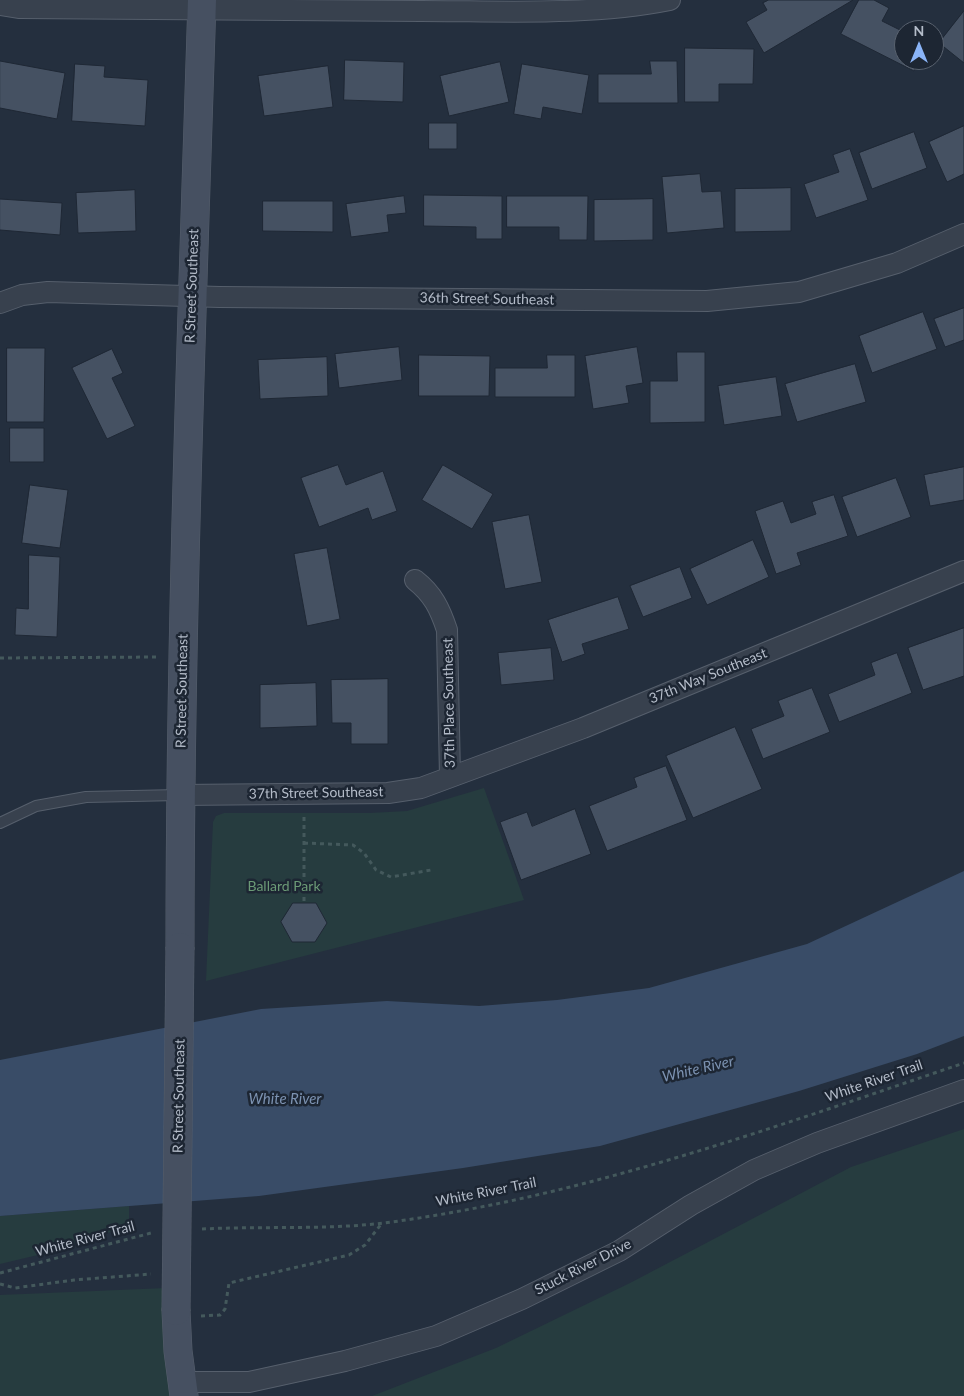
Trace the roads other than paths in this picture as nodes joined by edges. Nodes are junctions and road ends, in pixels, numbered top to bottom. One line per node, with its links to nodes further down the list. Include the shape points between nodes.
1 (670, 0): 3 (street, via 631,8 584,10)
2 (0, 5): 3 (street, via 20,8)
3 (202, 6): 5 (street, R Street Southeast)
4 (964, 234): 5 (street, 36th Street Southeast, via 897,262 799,292 707,301)
5 (191, 296): 6 (street, 36th Street Southeast, via 48,292 22,295); 10 (street, R Street Southeast)
6 (0, 303)
7 (964, 571): 9 (street, 37th Way Southeast, via 583,728)
8 (415, 580): 9 (street, 37th Place Southeast, via 429,591 440,608 447,630)
9 (450, 778): 10 (street, 37th Street Southeast, via 421,788 388,793)
10 (180, 795): 11 (lane, via 86,797 36,806); 13 (street, R Street Southeast, bridge, via 176,1315)
11 (0, 823)
12 (964, 1090): 13 (street, Stuck River Drive, via 754,1170 619,1251 522,1299 436,1336 345,1361 249,1382)
13 (183, 1389)

